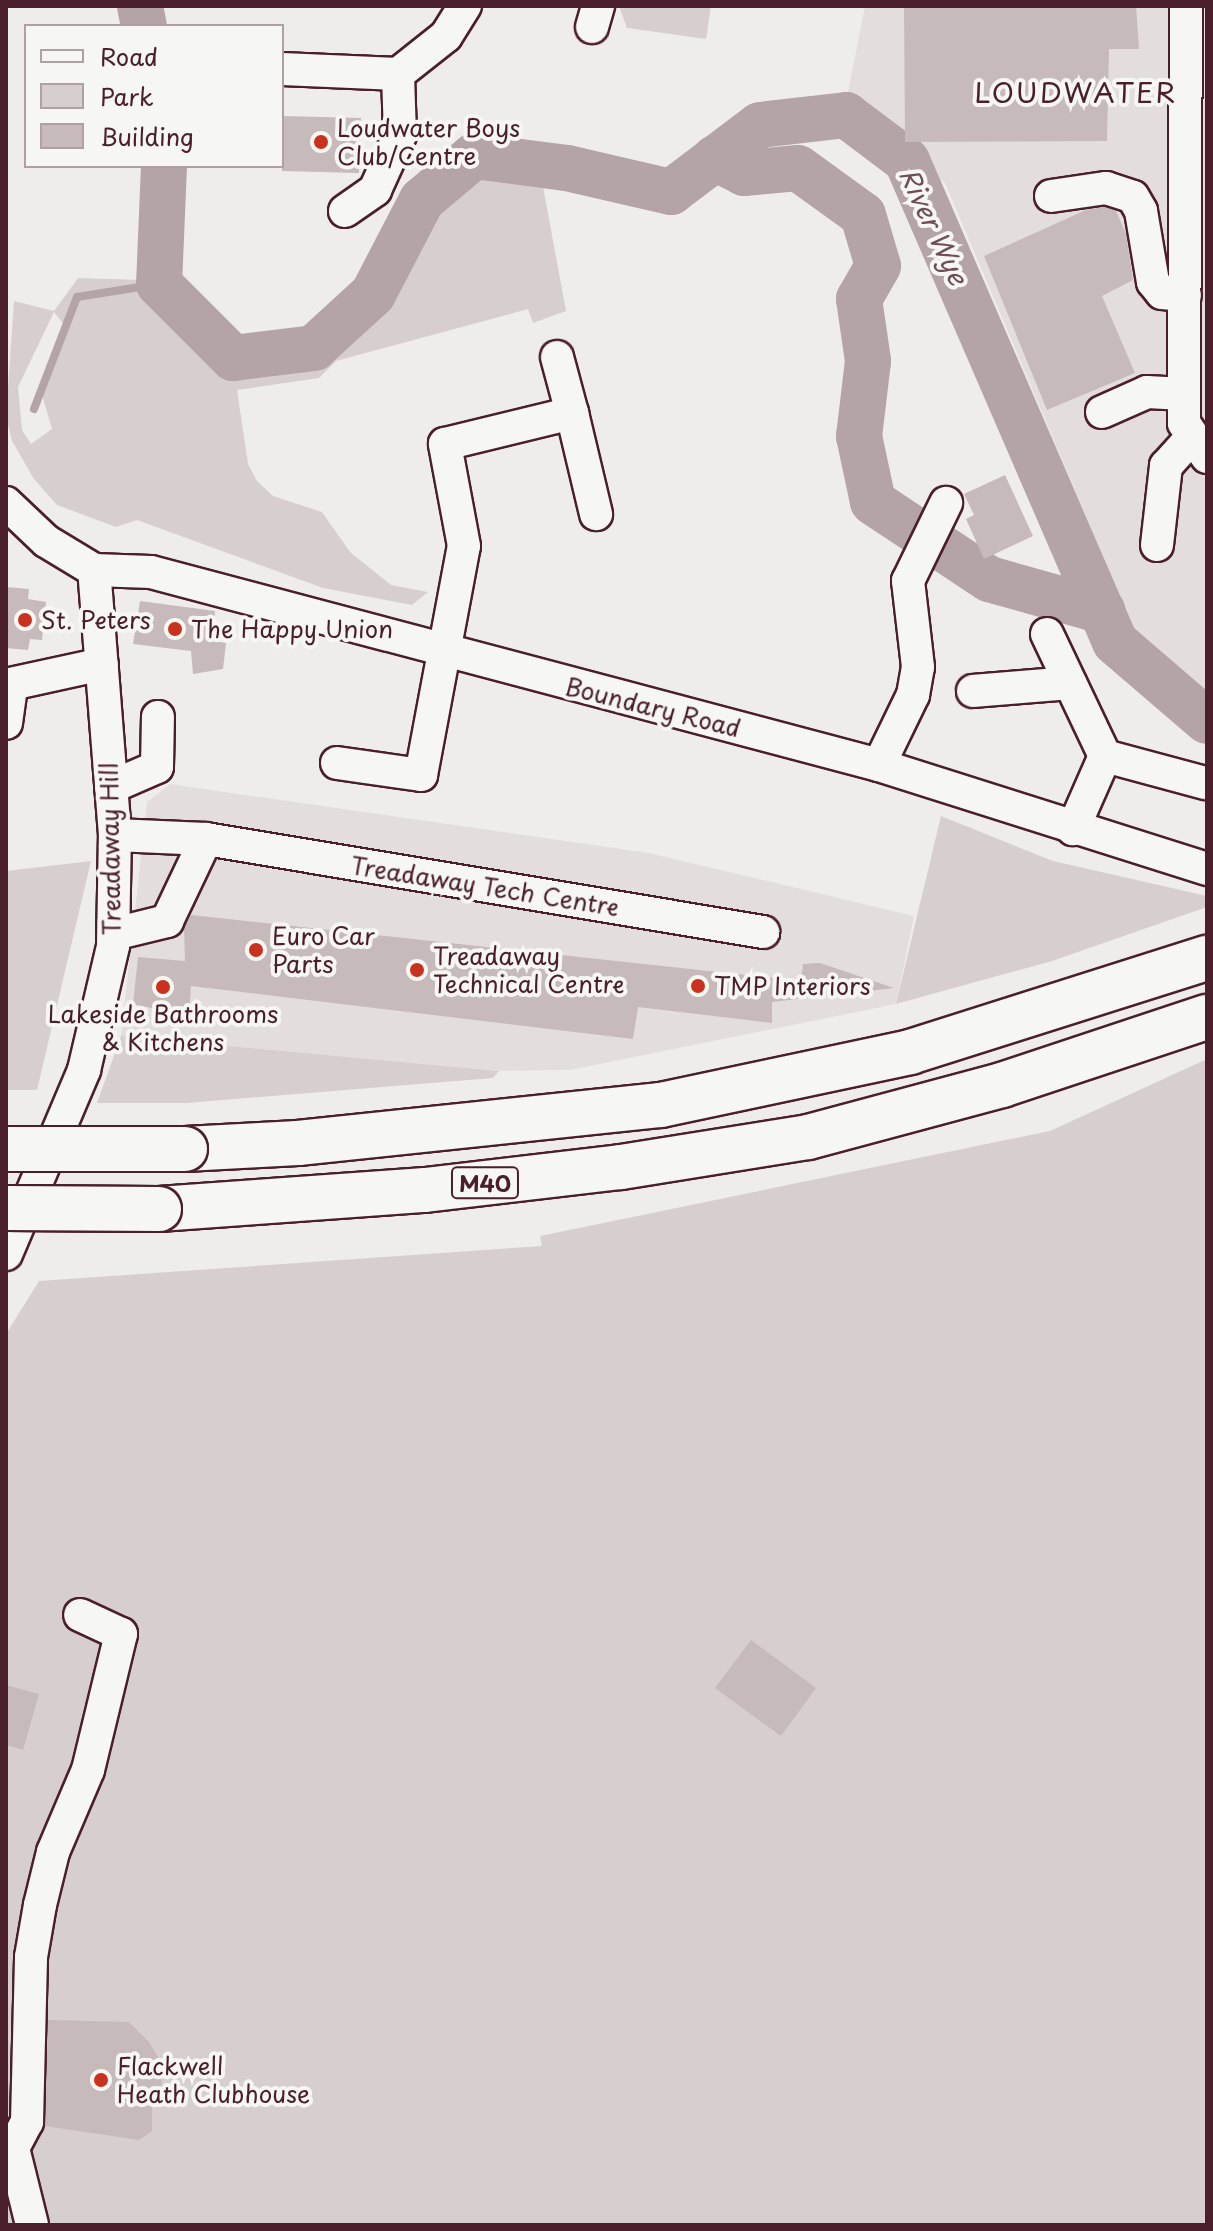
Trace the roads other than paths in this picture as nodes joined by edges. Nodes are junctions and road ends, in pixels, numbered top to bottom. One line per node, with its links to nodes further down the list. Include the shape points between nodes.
1 (465, 6): 4 (street, via 446,36)
2 (1186, 6): 5 (street)
3 (284, 69): 4 (street)
4 (398, 74): 7 (street, via 400,135 375,190)
5 (1197, 165): 8 (street)
6 (1051, 196): 8 (street, via 1106,188 1133,197 1141,211 1153,282 1162,293)
7 (345, 211)
8 (1185, 295): 10 (street)
9 (557, 357): 12 (street)
10 (1184, 394): 11 (street, via 1147,392); 13 (street, via 1184,423)
11 (1102, 412)
12 (572, 413): 16 (street); 20 (street, via 445,444 464,546 460,587)
13 (1200, 447): 17 (street, via 1166,466)
14 (6, 503): 18 (street, via 46,541)
15 (946, 503): 29 (street, via 908,581 918,667 913,695)
16 (596, 514)
17 (1157, 545)
18 (94, 570): 20 (street, Boundary Road, via 151,572); 21 (street, Treadaway Hill)
19 (1047, 634): 22 (street)
20 (441, 652): 28 (street, via 421,775); 29 (street, Boundary Road)
21 (102, 664): 23 (street); 31 (street, Treadaway Hill)
22 (1070, 683): 24 (street); 27 (street)
23 (8, 685): 26 (street)
24 (973, 691)
25 (158, 717): 31 (street, via 157,767)
26 (6, 723)
27 (1105, 756): 30 (street); 32 (street)
28 (337, 763)
29 (879, 765): 32 (street, Boundary Road)
30 (1205, 783)
31 (111, 787): 33 (street, Treadaway Hill)
32 (1073, 829): 35 (street, Boundary Road)
33 (115, 835): 34 (street, Treadaway Tech Centre); 37 (street, Treadaway Hill)
34 (206, 839): 36 (street, Treadaway Tech Centre); 37 (street, via 167,921)
35 (1207, 869)
36 (763, 932)
37 (114, 934): 42 (street, Treadaway Hill, via 84,1070)
38 (1207, 958): 40 (highway, M40, bridge, via 910,1052 661,1105 390,1135 185,1149)
39 (1207, 1017): 41 (highway, M40, bridge, via 1002,1085 808,1137 621,1167 425,1190 159,1209)
40 (6, 1149)
41 (6, 1208)
42 (6, 1254)
43 (80, 1615): 44 (street, via 121,1634 88,1770 53,1852 40,1905 31,1957 27,2122)
44 (10, 2156): 45 (street)
45 (32, 2225)

